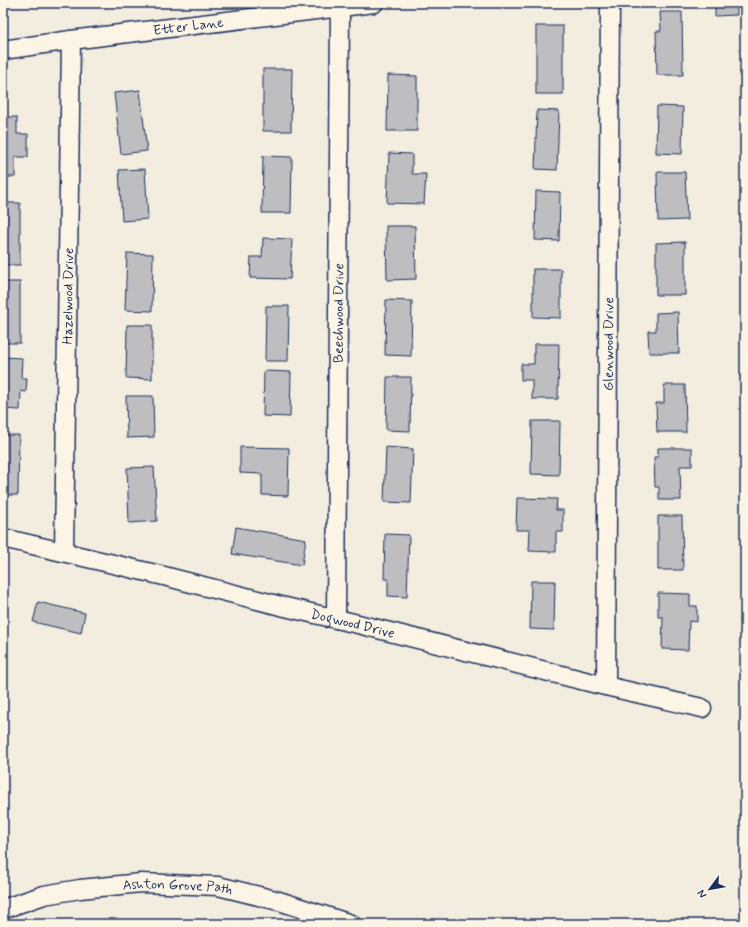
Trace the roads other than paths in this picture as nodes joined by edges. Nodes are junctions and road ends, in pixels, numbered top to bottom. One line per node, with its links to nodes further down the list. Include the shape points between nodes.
1 (374, 3): 3 (street, Etter Lane)
2 (610, 3): 9 (street, Glenwood Drive)
3 (340, 8): 4 (street, Etter Lane); 8 (street, Beechwood Drive)
4 (71, 40): 5 (street, Etter Lane); 7 (street, Hazelwood Drive)
5 (3, 50)
6 (3, 538): 7 (street, Dogwood Drive)
7 (64, 552): 8 (street, Dogwood Drive)
8 (336, 619): 9 (street, Dogwood Drive)
9 (606, 686): 10 (street, Dogwood Drive)
10 (702, 708)
11 (3, 909): 12 (street, Ashton Grove Path, via 44,896 80,889 141,883 218,886 279,901)
12 (351, 924)

